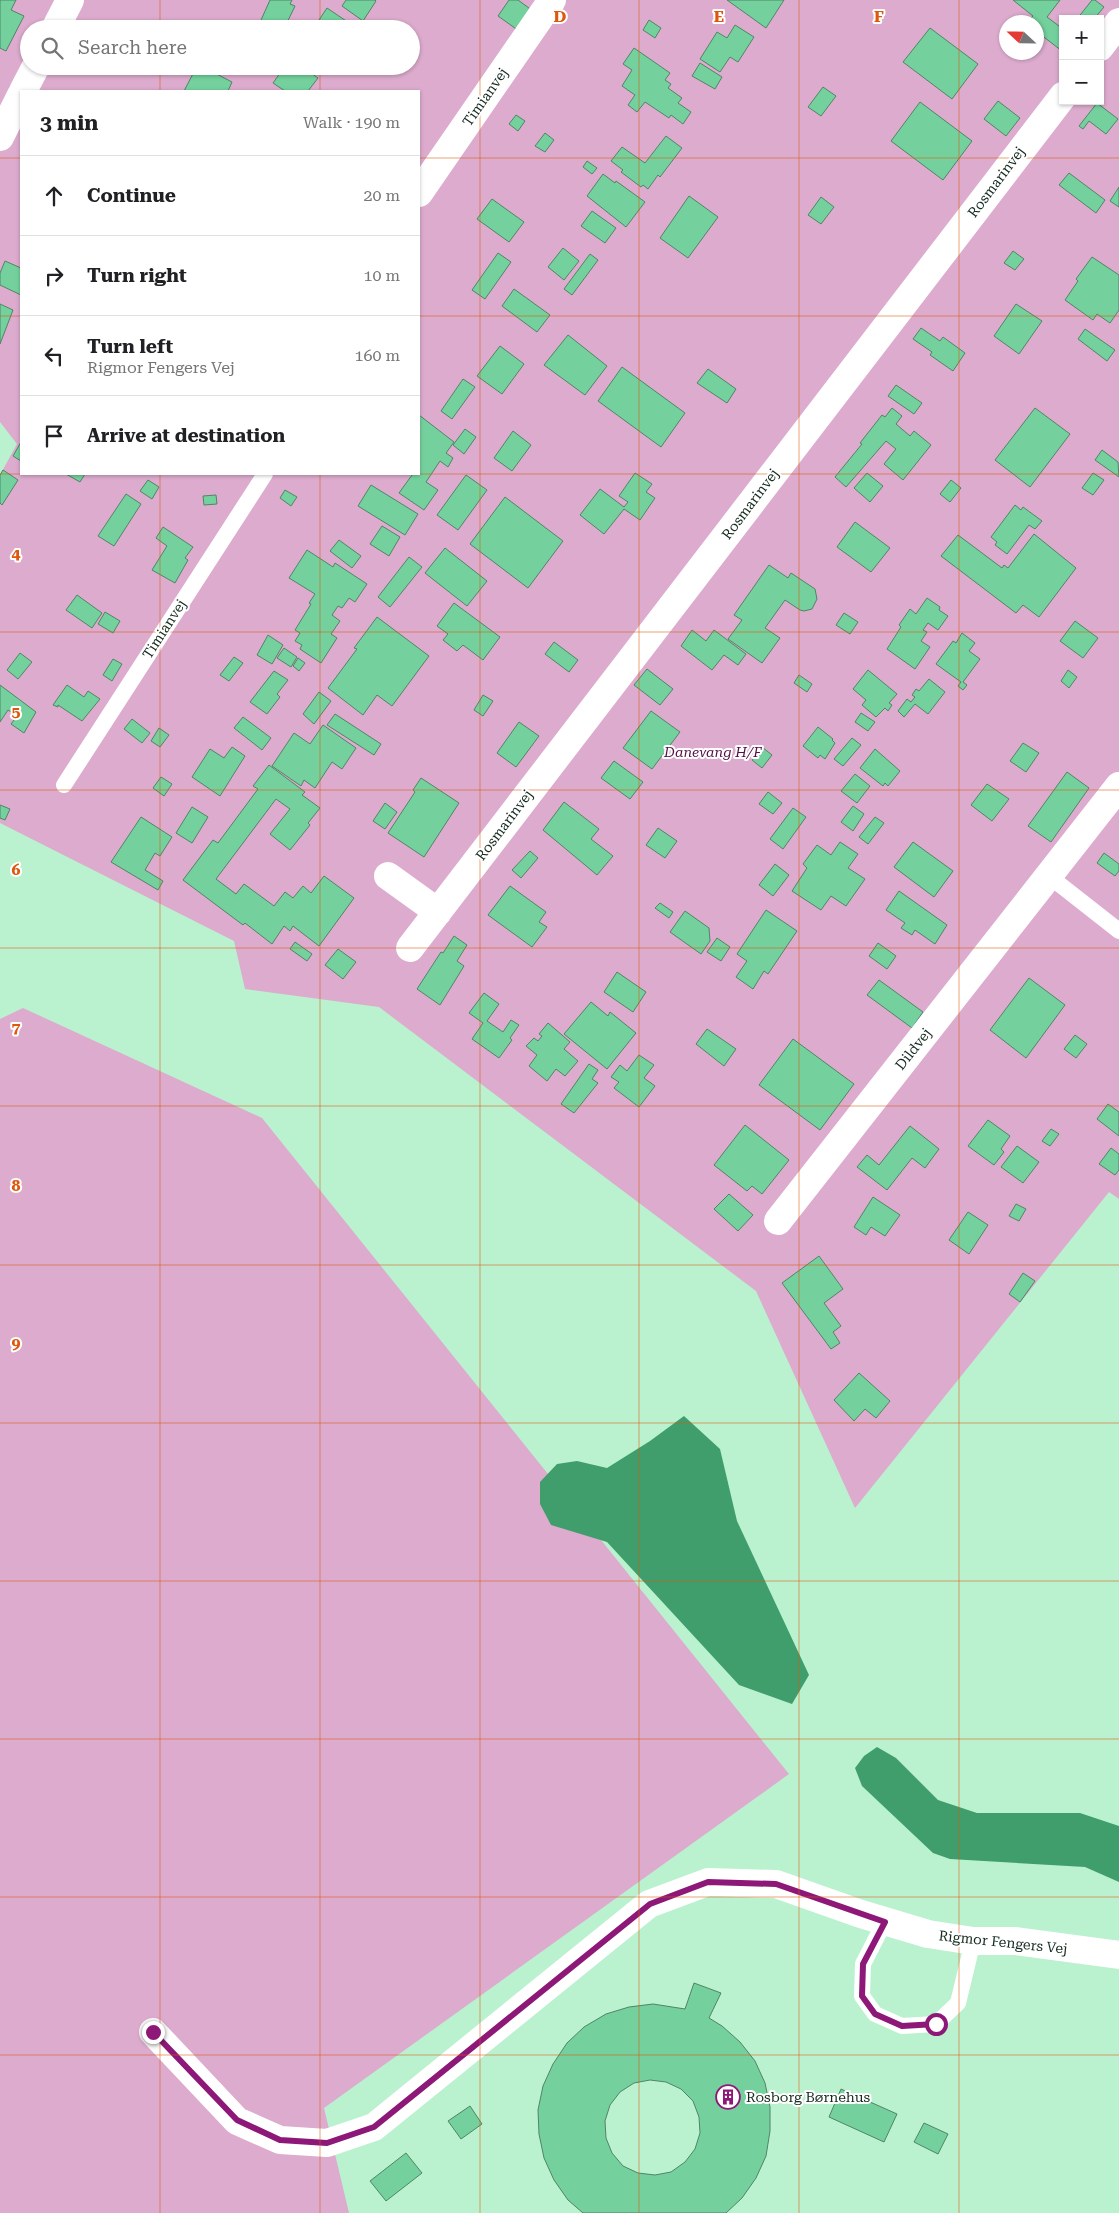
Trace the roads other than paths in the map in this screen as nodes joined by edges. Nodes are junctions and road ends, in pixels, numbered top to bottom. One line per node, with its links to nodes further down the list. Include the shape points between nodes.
1 (70, 0): 3 (street)
2 (552, 0): 11 (street, Timianvej)
3 (60, 20)
4 (1119, 22): 5 (street)
5 (1104, 42)
6 (31, 75): 7 (street)
7 (24, 90)
8 (20, 97): 10 (street)
9 (1059, 101): 17 (street, Rosmarinvej)
10 (0, 137)
11 (420, 192)
12 (264, 475): 13 (lane, Timianvej)
13 (64, 785)
14 (1119, 786): 16 (street, Dildvej)
15 (388, 876): 17 (street)
16 (1049, 876): 18 (lane); 20 (street, Dildvej)
17 (438, 912): 19 (street, Rosmarinvej)
18 (1119, 932)
19 (410, 948)
20 (778, 1221)
21 (885, 1922): 22 (street, Rigmor Fengers Vej, via 928,1934); 22 (lane, via 863,1964 862,1996 875,2014 902,2026 936,2024 958,2003); 24 (street, Rigmor Fengers Vej, via 776,1884 708,1882 650,1904 374,2127 327,2143 280,2140 237,2120)
22 (973, 1941): 23 (street, Rigmor Fengers Vej, via 1016,1941)
23 (1119, 1955)
24 (153, 2032)

